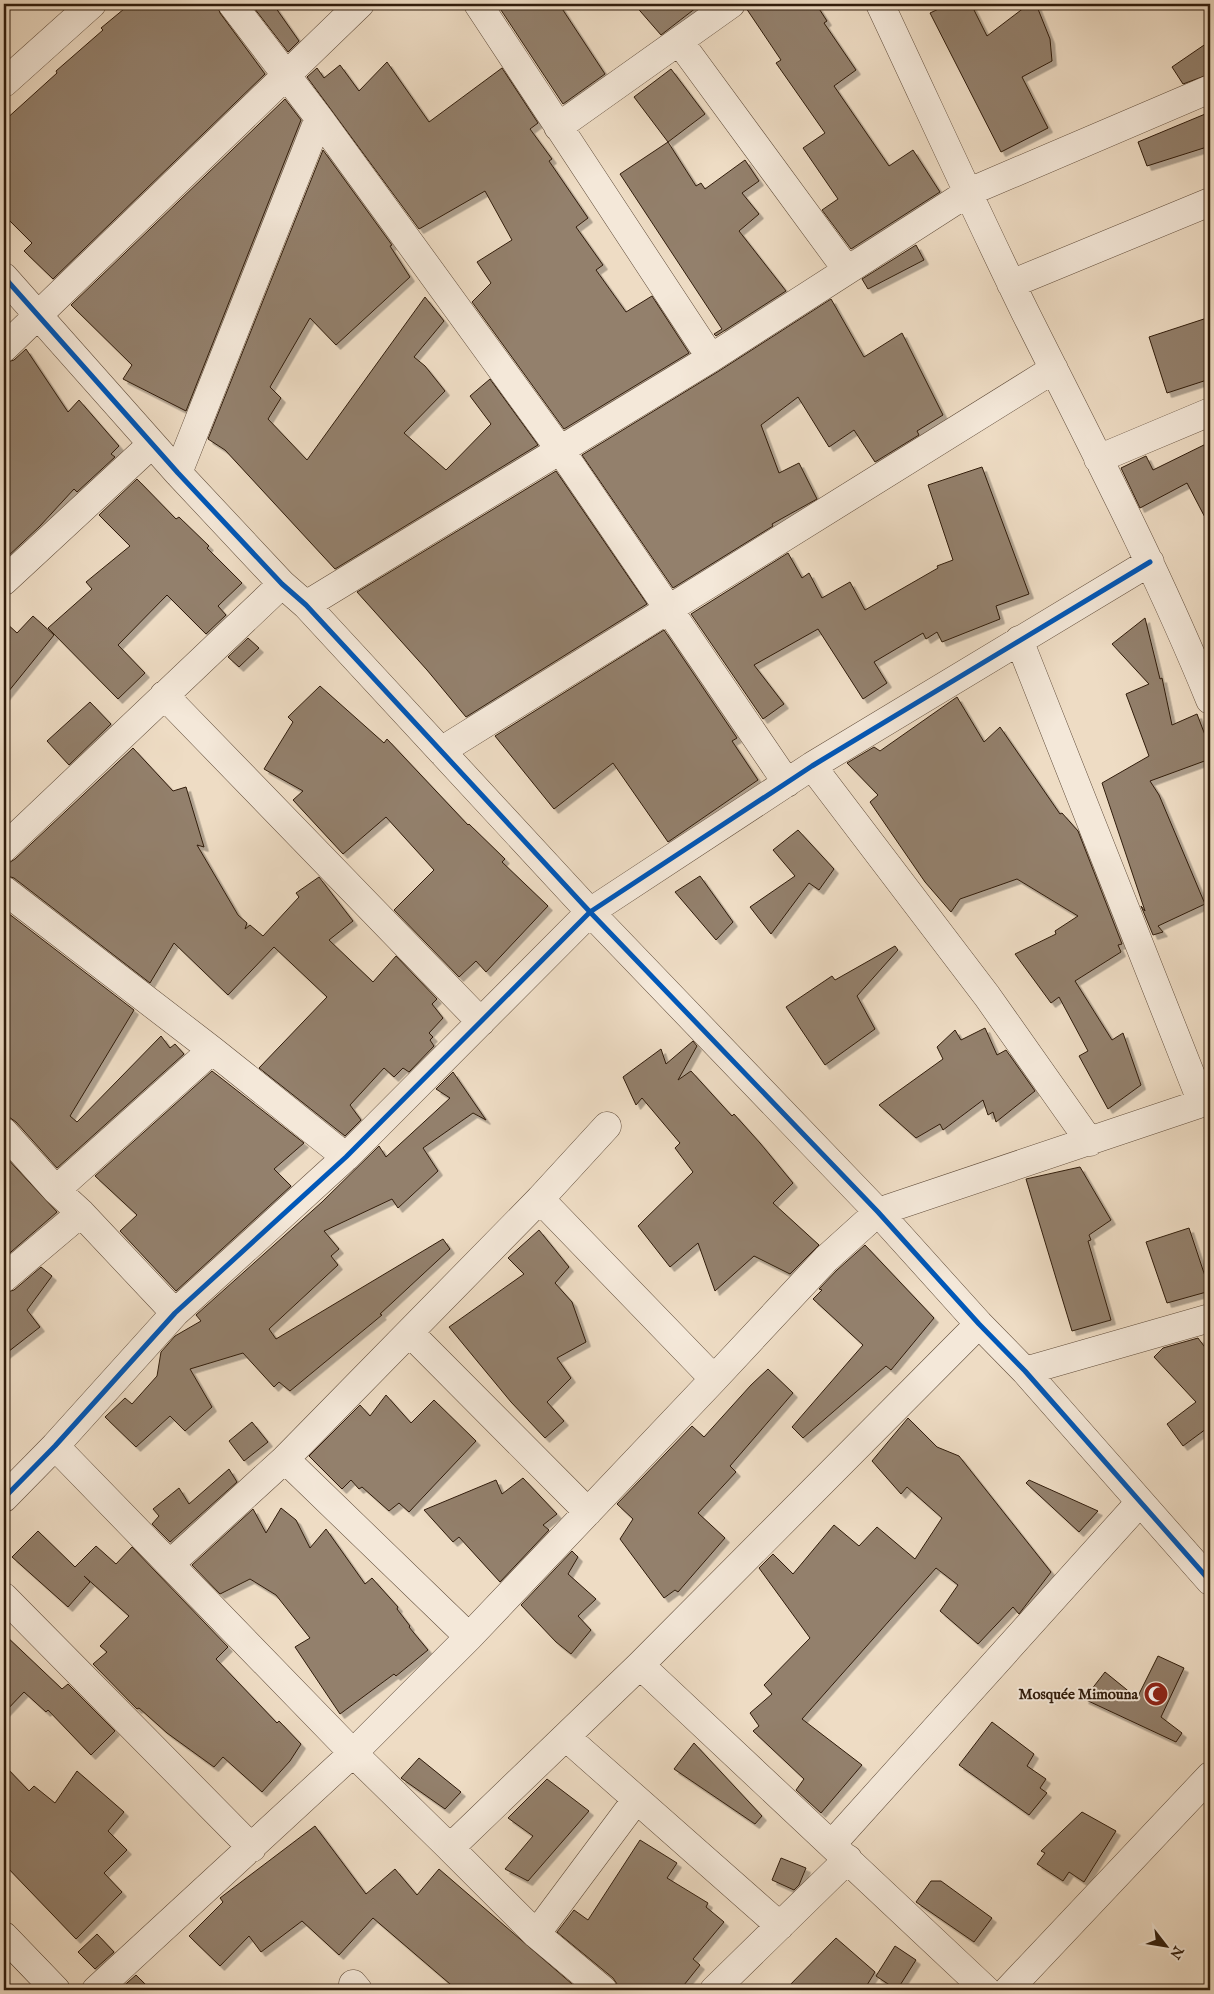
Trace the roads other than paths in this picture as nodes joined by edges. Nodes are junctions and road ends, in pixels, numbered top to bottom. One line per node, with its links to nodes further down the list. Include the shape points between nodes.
1 (92, 4): 9 (street)
2 (232, 4): 8 (street)
3 (360, 4): 8 (street)
4 (478, 4): 12 (street)
5 (731, 4): 7 (street)
6 (880, 4): 13 (street)
7 (679, 41): 12 (street); 15 (street)
8 (286, 75): 11 (street); 18 (street)
9 (4, 83)
10 (1210, 89): 13 (street)
11 (319, 118): 24 (street); 26 (street)
12 (558, 127): 20 (street)
13 (968, 192): 15 (street); 17 (street)
14 (1210, 202): 17 (street)
15 (847, 270): 20 (street)
16 (4, 277): 18 (street)
17 (1011, 284): 21 (street)
18 (38, 315): 19 (street); 23 (street)
19 (4, 348)
20 (711, 358): 24 (street)
21 (1054, 369): 25 (street); 31 (street)
22 (1210, 412): 25 (street)
23 (152, 444): 26 (street); 28 (street)
24 (561, 451): 30 (street); 31 (street)
25 (1098, 459): 27 (street)
26 (178, 473): 29 (street)
27 (1150, 562): 32 (street); 33 (street)
28 (4, 581)
29 (282, 584): 30 (street); 34 (street)
30 (306, 605): 36 (street)
31 (669, 608): 36 (street); 38 (street)
32 (1018, 640): 37 (street); 44 (street)
33 (1201, 648): 35 (street)
34 (164, 695): 39 (street); 42 (street)
35 (1210, 700)
36 (441, 751): 41 (street)
37 (812, 766): 38 (street); 47 (street, via 987,996)
38 (787, 782): 41 (street)
39 (4, 848)
40 (4, 890): 43 (street)
41 (590, 912): 42 (street); 52 (street)
42 (481, 1022): 48 (street)
43 (212, 1050): 48 (street); 49 (street)
44 (1206, 1102): 47 (street)
45 (607, 1126): 50 (street)
46 (4, 1132): 49 (street)
47 (1090, 1142): 52 (street)
48 (346, 1157): 54 (street)
49 (56, 1190): 51 (street)
50 (540, 1199): 57 (street); 59 (street)
51 (81, 1212): 53 (street); 54 (street)
52 (878, 1212): 56 (street); 59 (street, via 826,1259)
53 (4, 1278)
54 (175, 1313): 60 (street)
55 (1210, 1318): 58 (street)
56 (979, 1324): 58 (street); 69 (street)
57 (410, 1333): 61 (street); 64 (street)
58 (1025, 1371): 63 (street)
59 (714, 1379): 64 (street)
60 (55, 1446): 62 (street); 65 (street)
61 (285, 1459): 65 (street); 68 (street)
62 (4, 1498)
63 (1140, 1502): 66 (street); 76 (street)
64 (588, 1512): 68 (street)
65 (171, 1563): 71 (street)
66 (1210, 1581)
67 (4, 1597): 74 (street)
68 (468, 1637): 71 (street)
69 (640, 1666): 70 (street); 76 (street)
70 (566, 1737): 73 (street); 75 (street)
71 (353, 1753): 74 (street); 75 (street)
72 (1210, 1776): 85 (street)
73 (636, 1800): 77 (street); 78 (street)
74 (252, 1848): 81 (street)
75 (450, 1848): 78 (street)
76 (840, 1852): 77 (street); 84 (street)
77 (780, 1926): 83 (street)
78 (536, 1934): 82 (street)
79 (4, 1936): 80 (street)
80 (56, 1990)
81 (96, 1990)
82 (603, 1990)
83 (714, 1990)
84 (986, 1990)
85 (1008, 1990)

